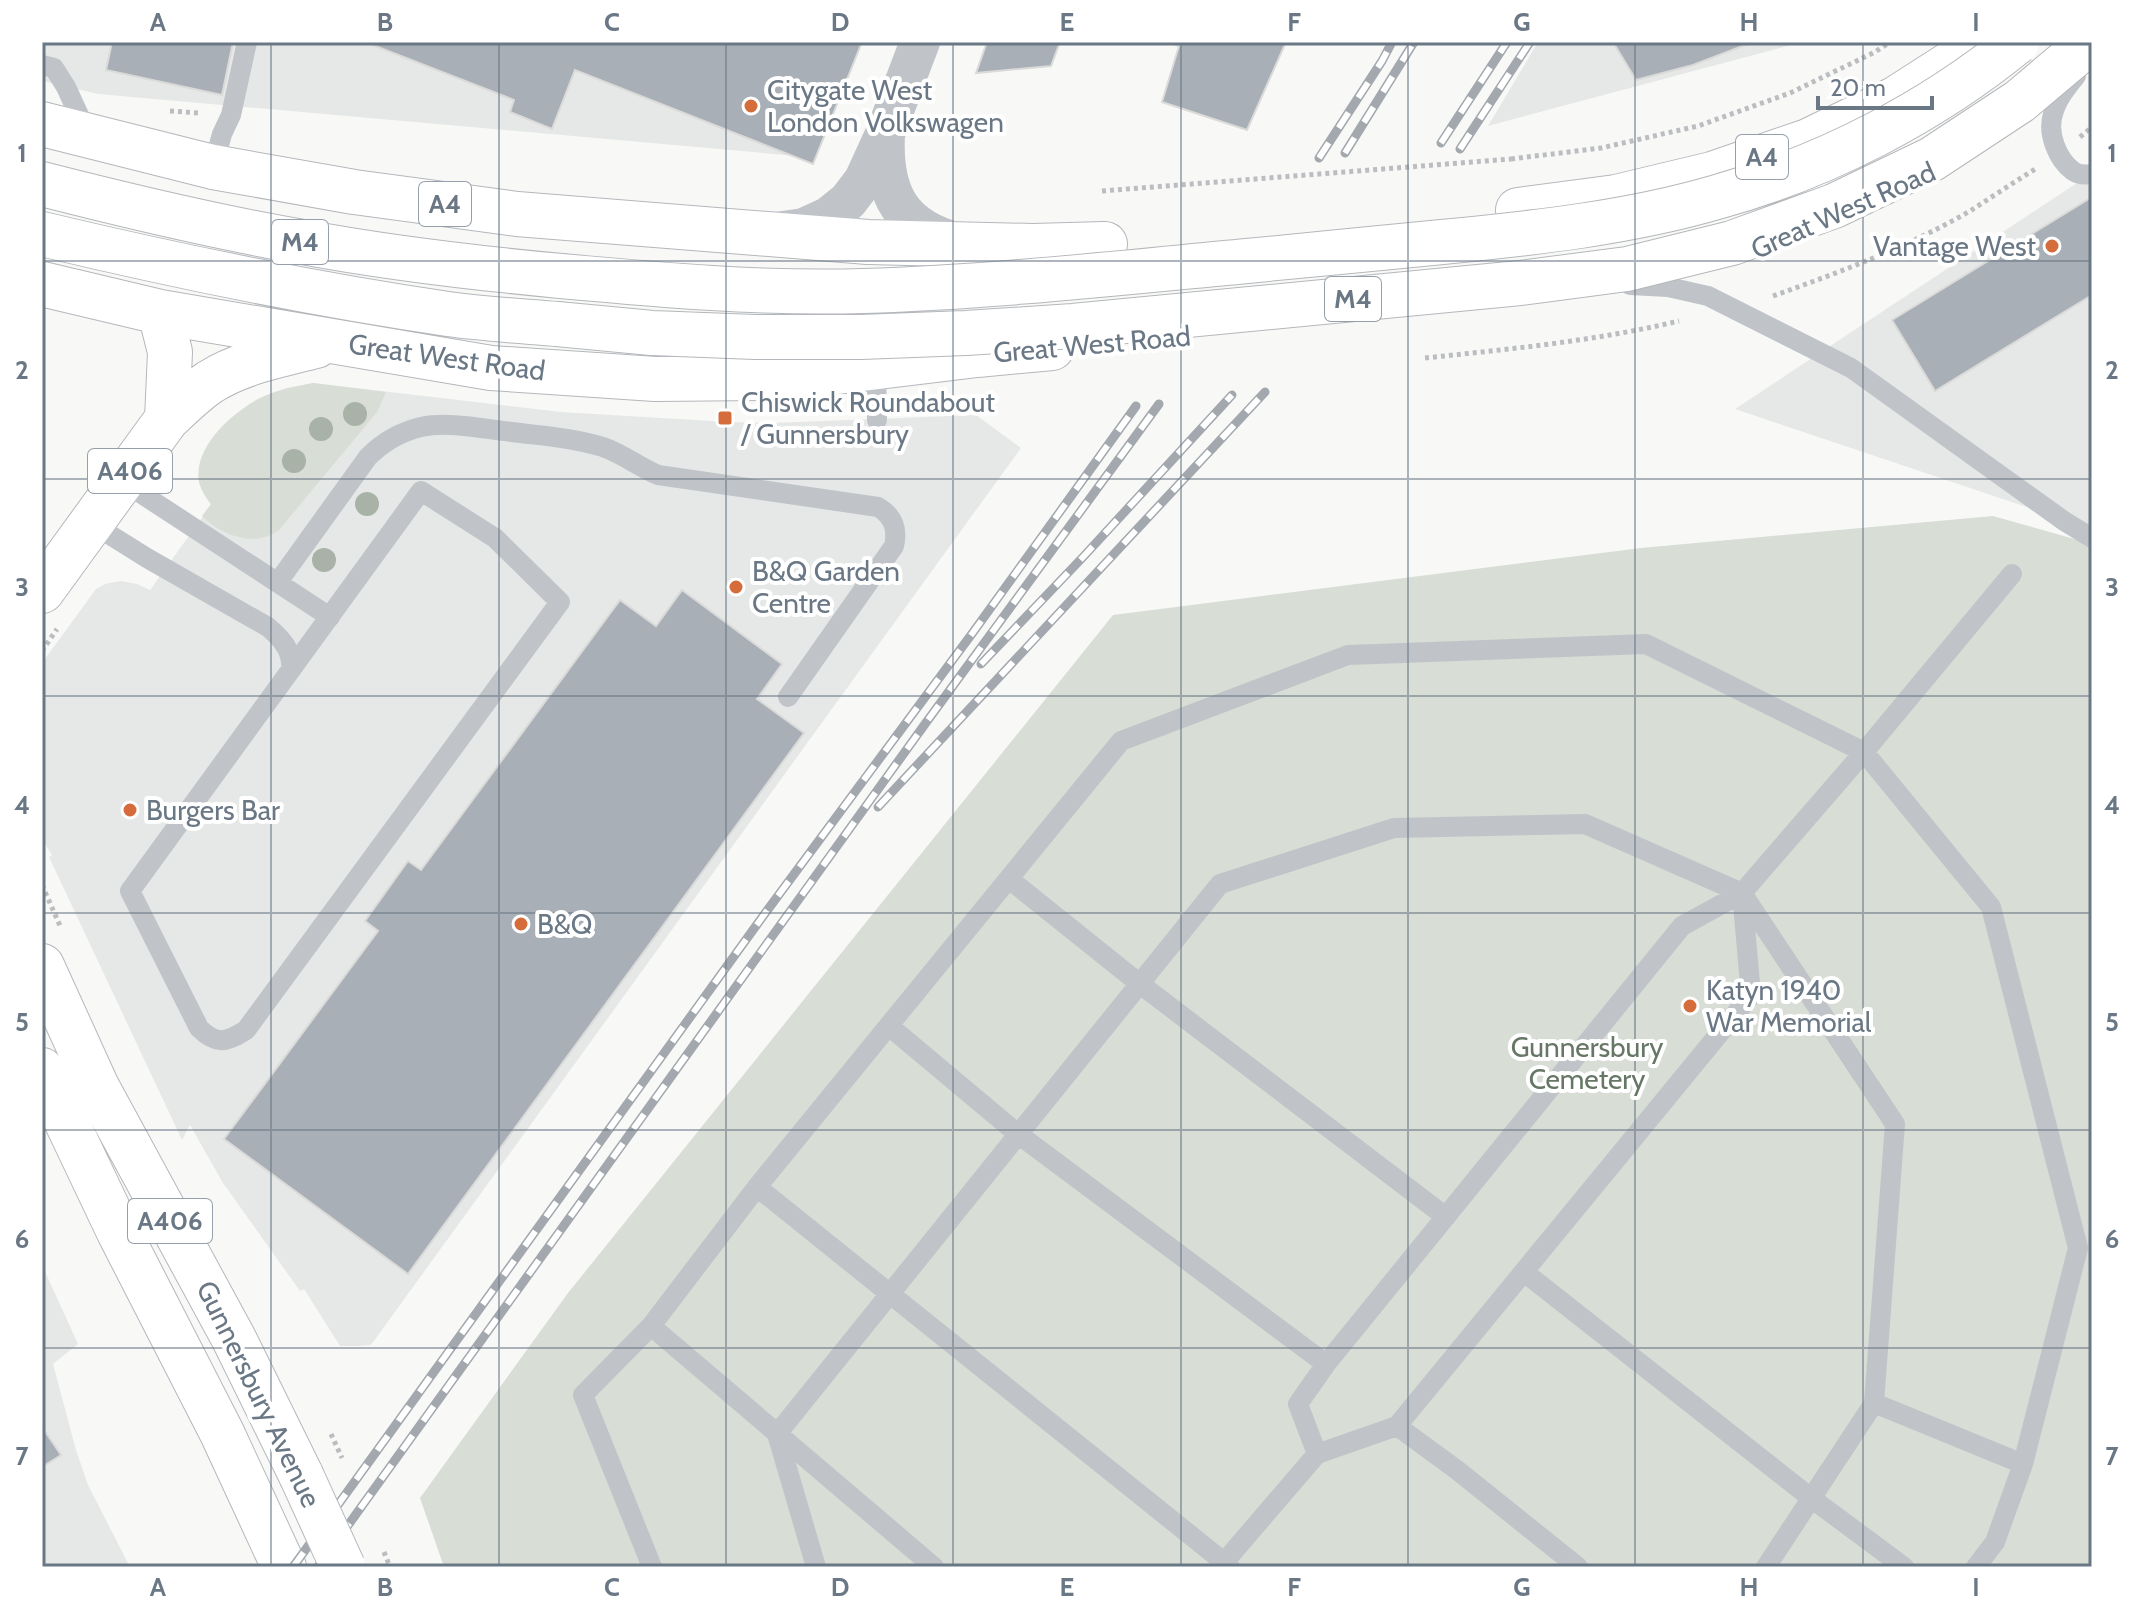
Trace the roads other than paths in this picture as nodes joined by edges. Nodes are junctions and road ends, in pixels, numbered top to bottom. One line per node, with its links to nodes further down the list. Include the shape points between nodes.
1 (247, 42): 10 (lane)
2 (920, 42): 8 (street)
3 (1984, 42): 15 (highway, A4, via 1895,99 1808,141 1712,174 1616,197 1181,239)
4 (2017, 42): 12 (highway, M4, bridge, via 1909,117 1815,164 1717,197 1619,220 1514,235 994,284 860,291 756,289 457,266 302,242)
5 (2086, 60): 11 (lane, via 2062,95 2051,130 2074,171); 14 (highway, M4, bridge, via 1932,159 1834,206 1732,243 1627,269 1520,283 1104,323 861,337 652,333 450,314 299,289); 17 (highway, Great West Road, via 2032,110 1939,169 1840,218 1737,257)
6 (42, 65): 9 (lane, via 54,68)
7 (42, 124): 9 (highway, A4)
8 (885, 134): 13 (street, via 848,201 804,228); 15 (street, via 888,182 907,218 940,238)
9 (88, 135): 10 (highway, A4)
10 (213, 167): 13 (highway, A4, via 517,214)
11 (2092, 174)
12 (42, 184)
13 (770, 233): 15 (highway, A4)
14 (42, 234)
15 (965, 245)
16 (42, 284): 18 (highway, Great West Road)
17 (1630, 285): 20 (highway, Great West Road, via 1422,312); 25 (lane, via 1708,296 1851,368)
18 (160, 312): 19 (highway, Great West Road); 21 (highway, A406, via 170,352)
19 (334, 342): 20 (highway, Great West Road, via 491,368 655,379 763,378); 21 (highway, A406, via 238,368 211,382)
20 (876, 368): 22 (lane)
21 (167, 419): 23 (highway, A406)
22 (877, 420)
23 (122, 481): 24 (highway, A406); 27 (lane)
24 (91, 523): 28 (highway, A406); 30 (lane, via 268,627 288,649)
25 (2092, 538)
26 (2012, 574): 32 (lane)
27 (278, 582): 29 (lane); 31 (lane, via 368,457 400,433 422,427 459,426 568,439 606,448 658,475 878,507 895,526 894,546)
28 (42, 591)
29 (330, 617): 30 (lane); 30 (lane, via 421,491 495,538 560,602 246,1030 223,1041 209,1038 199,1028 130,891)
30 (291, 670)
31 (788, 697)
32 (1864, 752): 33 (lane, via 1646,644 1348,655 1121,741); 34 (lane); 51 (lane, via 1991,907 2078,1248)
33 (1009, 879): 36 (lane); 37 (lane)
34 (1742, 893): 36 (lane, via 1585,824 1394,828 1220,884); 42 (lane, via 1682,926); 43 (lane, via 1751,995); 47 (lane, via 1895,1124)
35 (42, 966): 55 (highway, Gunnersbury Avenue / A406, bridge, via 97,1087 234,1339)
36 (1140, 984): 40 (lane); 42 (lane)
37 (889, 1026): 40 (lane); 41 (lane)
38 (42, 1070): 39 (highway, Gunnersbury Avenue / A406)
39 (52, 1120): 54 (highway, Gunnersbury Avenue / A406, via 119,1232)
40 (1018, 1134): 44 (lane); 46 (lane)
41 (757, 1187): 44 (lane); 45 (lane)
42 (1446, 1217): 46 (lane)
43 (1524, 1272): 48 (lane); 52 (lane)
44 (890, 1294): 49 (lane); 53 (lane)
45 (651, 1326): 49 (lane); 56 (lane, via 583,1395)
46 (1326, 1364): 50 (lane, via 1298,1404)
47 (1874, 1403): 51 (lane); 52 (lane)
48 (1397, 1426): 50 (lane); 59 (lane)
49 (777, 1434): 57 (lane); 58 (lane)
50 (1317, 1454): 53 (lane)
51 (2023, 1464): 62 (lane, via 1995,1542)
52 (1811, 1498): 60 (lane); 61 (lane)
53 (1225, 1565)
54 (284, 1567)
55 (343, 1567)
56 (652, 1567)
57 (816, 1567)
58 (934, 1567)
59 (1578, 1567)
60 (1766, 1567)
61 (1904, 1567)
62 (1976, 1567)

